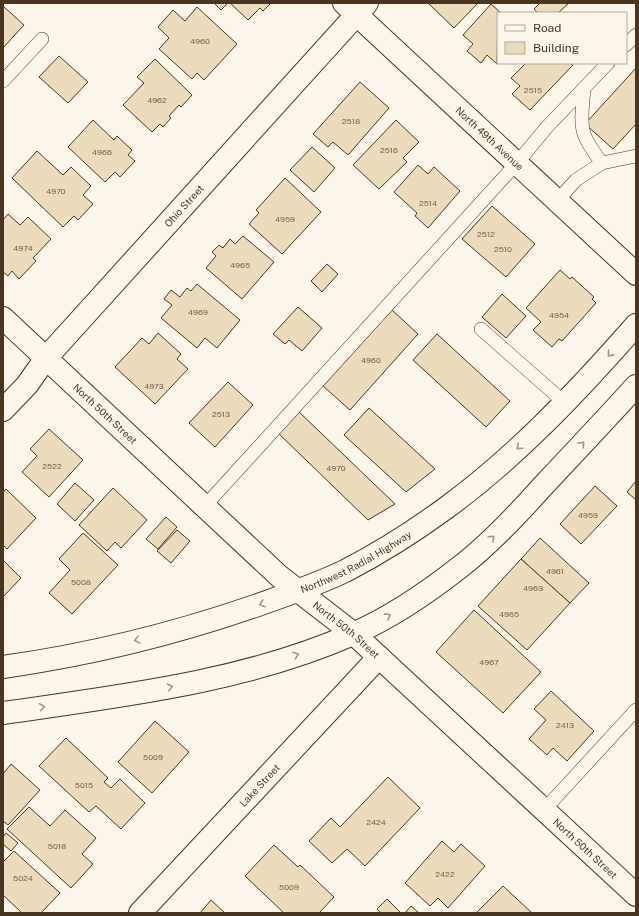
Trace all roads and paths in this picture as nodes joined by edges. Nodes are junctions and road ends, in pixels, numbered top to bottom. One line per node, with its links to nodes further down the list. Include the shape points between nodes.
1 (356, 7): 10 (street, North 49th Avenue); 16 (street, Ohio Street)
2 (636, 35): 4 (lane)
3 (42, 39): 6 (lane)
4 (627, 44)
5 (607, 64): 7 (lane)
6 (3, 81)
7 (584, 88): 9 (lane, via 582,133); 10 (lane)
8 (636, 156): 9 (lane)
9 (602, 162): 11 (lane, via 576,180)
10 (517, 163): 11 (street, North 49th Avenue); 20 (lane)
11 (557, 201): 12 (street, North 49th Avenue)
12 (636, 274)
13 (3, 318): 16 (street, North 50th Street)
14 (636, 325): 18 (street, Northwest Radial Highway, one-way to 18)
15 (481, 329): 18 (lane)
16 (46, 358): 19 (street, Ohio Street); 20 (street, North 50th Street)
17 (636, 386): 22 (street, one-way to 17, via 408,605 462,566 510,522)
18 (564, 402): 21 (street, Northwest Radial Highway, one-way to 21, via 546,422 446,508 346,570)
19 (3, 410)
20 (204, 506): 21 (street, North 50th Street, via 279,576)
21 (299, 591): 22 (street, North 50th Street); 24 (street, Northwest Radial Highway, one-way to 24, via 209,622 117,645)
22 (354, 634): 23 (street, North 50th Street); 26 (street, one-way to 22, via 149,691 229,674 295,656)
23 (379, 657): 27 (street, North 50th Street); 29 (street, Lake Street)
24 (3, 667)
25 (636, 710): 27 (lane)
26 (3, 713)
27 (544, 810): 28 (street, North 50th Street)
28 (636, 895)
29 (140, 913)

